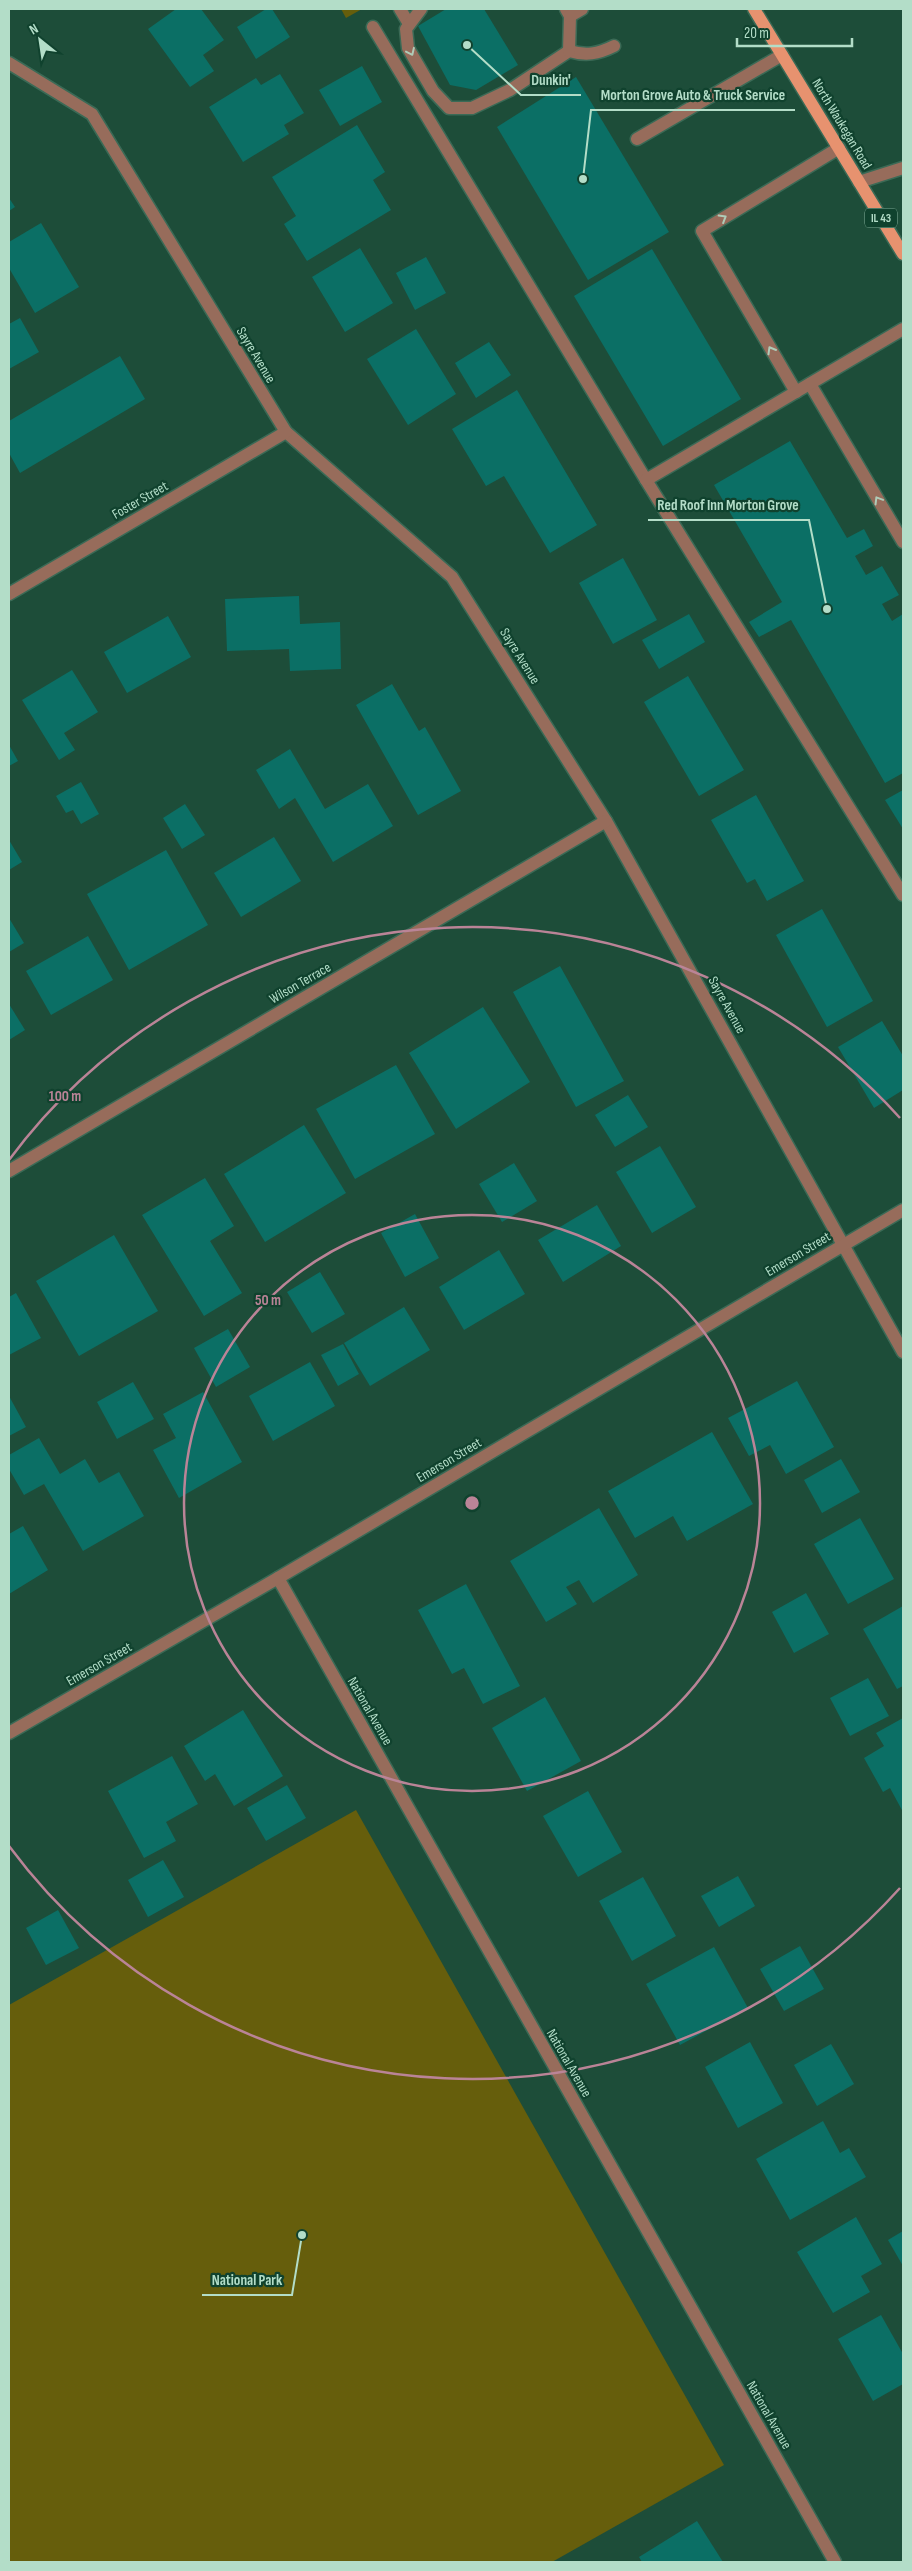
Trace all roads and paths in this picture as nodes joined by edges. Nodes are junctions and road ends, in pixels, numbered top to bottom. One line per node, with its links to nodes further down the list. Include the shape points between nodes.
1 (400, 9): 6 (street)
2 (421, 9): 6 (street)
3 (582, 9): 5 (street)
4 (754, 9): 10 (main road, North Waukegan Road / IL 43)
5 (568, 12): 9 (street)
6 (409, 24): 9 (street, one-way to 9, via 406,29 408,48 433,91 449,108 472,108 510,90)
7 (373, 27): 21 (street)
8 (614, 46): 9 (street, via 602,52 582,55)
9 (569, 51)
10 (782, 55): 12 (street); 13 (main road, North Waukegan Road / IL 43)
11 (9, 63): 20 (street, Sayre Avenue, via 92,114)
12 (637, 138)
13 (839, 148): 15 (main road, North Waukegan Road / IL 43); 19 (street, one-way to 13, via 702,231)
14 (903, 168): 15 (street)
15 (859, 182): 16 (main road, North Waukegan Road / IL 43)
16 (903, 254)
17 (903, 329): 18 (street)
18 (810, 384): 19 (street); 22 (street, one-way to 18)
19 (796, 392): 21 (street)
20 (286, 432): 23 (street, Foster Street); 24 (street, Sayre Avenue, via 452,576)
21 (646, 480): 25 (street)
22 (903, 542)
23 (9, 594)
24 (606, 821): 26 (street, Wilson Terrace); 28 (street, Sayre Avenue)
25 (903, 895)
26 (9, 1171)
27 (903, 1210): 28 (street, Emerson Street)
28 (843, 1245): 29 (street, Sayre Avenue); 30 (street, Emerson Street)
29 (903, 1352)
30 (278, 1578): 31 (street, Emerson Street); 32 (street, National Avenue)
31 (9, 1733)
32 (835, 2562)

